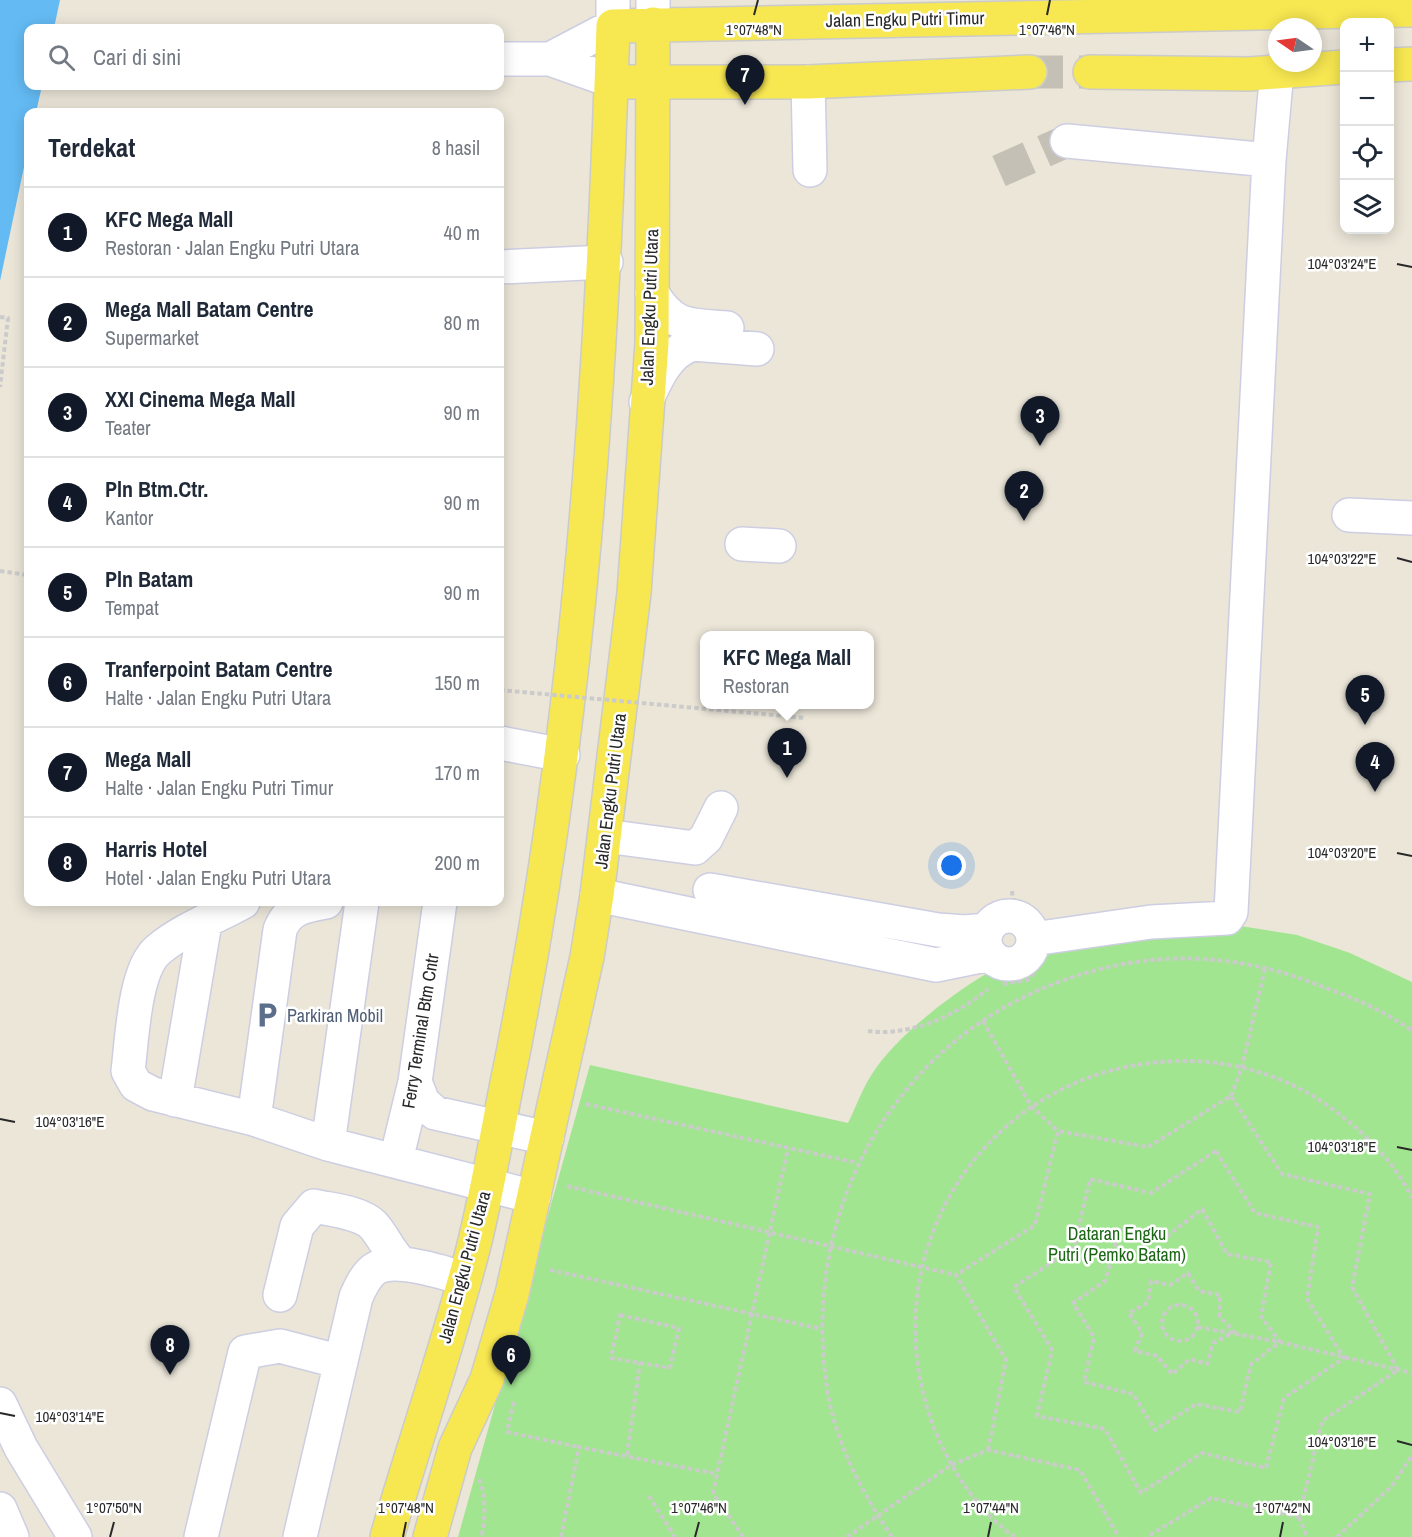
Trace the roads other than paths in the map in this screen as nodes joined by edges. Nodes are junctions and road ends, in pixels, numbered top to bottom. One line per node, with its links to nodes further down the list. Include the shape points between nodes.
1 (897, 10): 2 (main road, Jalan Engku Putri Timur); 3 (main road, Jalan Engku Putri Timur)
2 (1412, 10)
3 (653, 12): 4 (main road, Jalan Engku Putri Timur); 17 (main road, Jalan Engku Putri Utara)
4 (613, 13): 6 (lane); 15 (main road, Jalan Engku Putri Utara)
5 (504, 59): 6 (lane)
6 (550, 59): 15 (lane)
7 (1412, 64): 8 (main road)
8 (1394, 65)
9 (1340, 67): 10 (main road)
10 (1322, 68)
11 (1268, 71): 13 (main road)
12 (1030, 72): 16 (main road)
13 (1090, 72)
14 (1277, 72): 19 (lane)
15 (612, 81): 17 (main road); 21 (main road, Jalan Engku Putri Utara)
16 (808, 82): 17 (main road); 20 (lane)
17 (652, 83): 23 (main road, Jalan Engku Putri Utara)
18 (1067, 141): 19 (lane)
19 (1269, 160): 35 (lane, via 1231,912 1227,918 1151,922 1033,939 1028,925 1015,917 999,918 988,942 965,932)
20 (810, 170)
21 (606, 262): 22 (lane); 30 (main road, Jalan Engku Putri Utara, via 581,595)
22 (504, 275)
23 (652, 293): 24 (main road, Jalan Engku Putri Utara, via 652,343); 24 (lane, via 664,312 680,323 758,339 693,344 676,351)
24 (645, 404): 32 (main road, Jalan Engku Putri Utara, via 634,593)
25 (1349, 515): 26 (lane)
26 (1412, 518)
27 (742, 544): 28 (lane)
28 (779, 546)
29 (504, 744): 30 (lane)
30 (563, 755): 44 (main road, Jalan Engku Putri Utara, via 535,942)
31 (721, 808): 33 (lane, via 706,838)
32 (605, 836): 33 (lane); 34 (main road, Jalan Engku Putri Utara)
33 (690, 849): 35 (lane, via 700,859)
34 (597, 895): 35 (lane); 45 (main road, Jalan Engku Putri Utara)
35 (707, 904)
36 (236, 906): 40 (lane)
37 (308, 906): 43 (lane, via 285,917 280,930)
38 (361, 906): 46 (lane)
39 (439, 906): 41 (lane, Ferry Terminal Btm Cntr)
40 (205, 923): 42 (lane); 42 (lane, via 156,951 142,978 128,1071 136,1084)
41 (415, 1082): 44 (lane, via 423,1102 435,1113); 47 (lane, Ferry Terminal Btm Cntr)
42 (175, 1100): 43 (lane)
43 (254, 1119): 46 (lane)
44 (498, 1127): 45 (lane); 48 (main road, Jalan Engku Putri Utara)
45 (547, 1138): 49 (main road, Jalan Engku Putri Utara)
46 (328, 1144): 47 (lane)
47 (396, 1160): 48 (lane)
48 (487, 1184): 49 (lane); 51 (main road, Jalan Engku Putri Utara)
49 (548, 1196): 61 (main road, Jalan Engku Putri Utara, via 512,1294 487,1379 455,1448)
50 (401, 1263): 51 (lane); 52 (lane, via 390,1254 372,1224 345,1212 314,1206 297,1226); 53 (lane, via 382,1265 363,1283)
51 (464, 1278): 60 (main road, Jalan Engku Putri Utara)
52 (280, 1295)
53 (341, 1362): 58 (lane, via 280,1346 245,1352); 59 (lane)
54 (0, 1404): 57 (lane, via 21,1448)
55 (0, 1509): 56 (lane)
56 (12, 1537)
57 (75, 1537)
58 (201, 1537)
59 (300, 1537)
60 (387, 1537)
61 (430, 1537)

